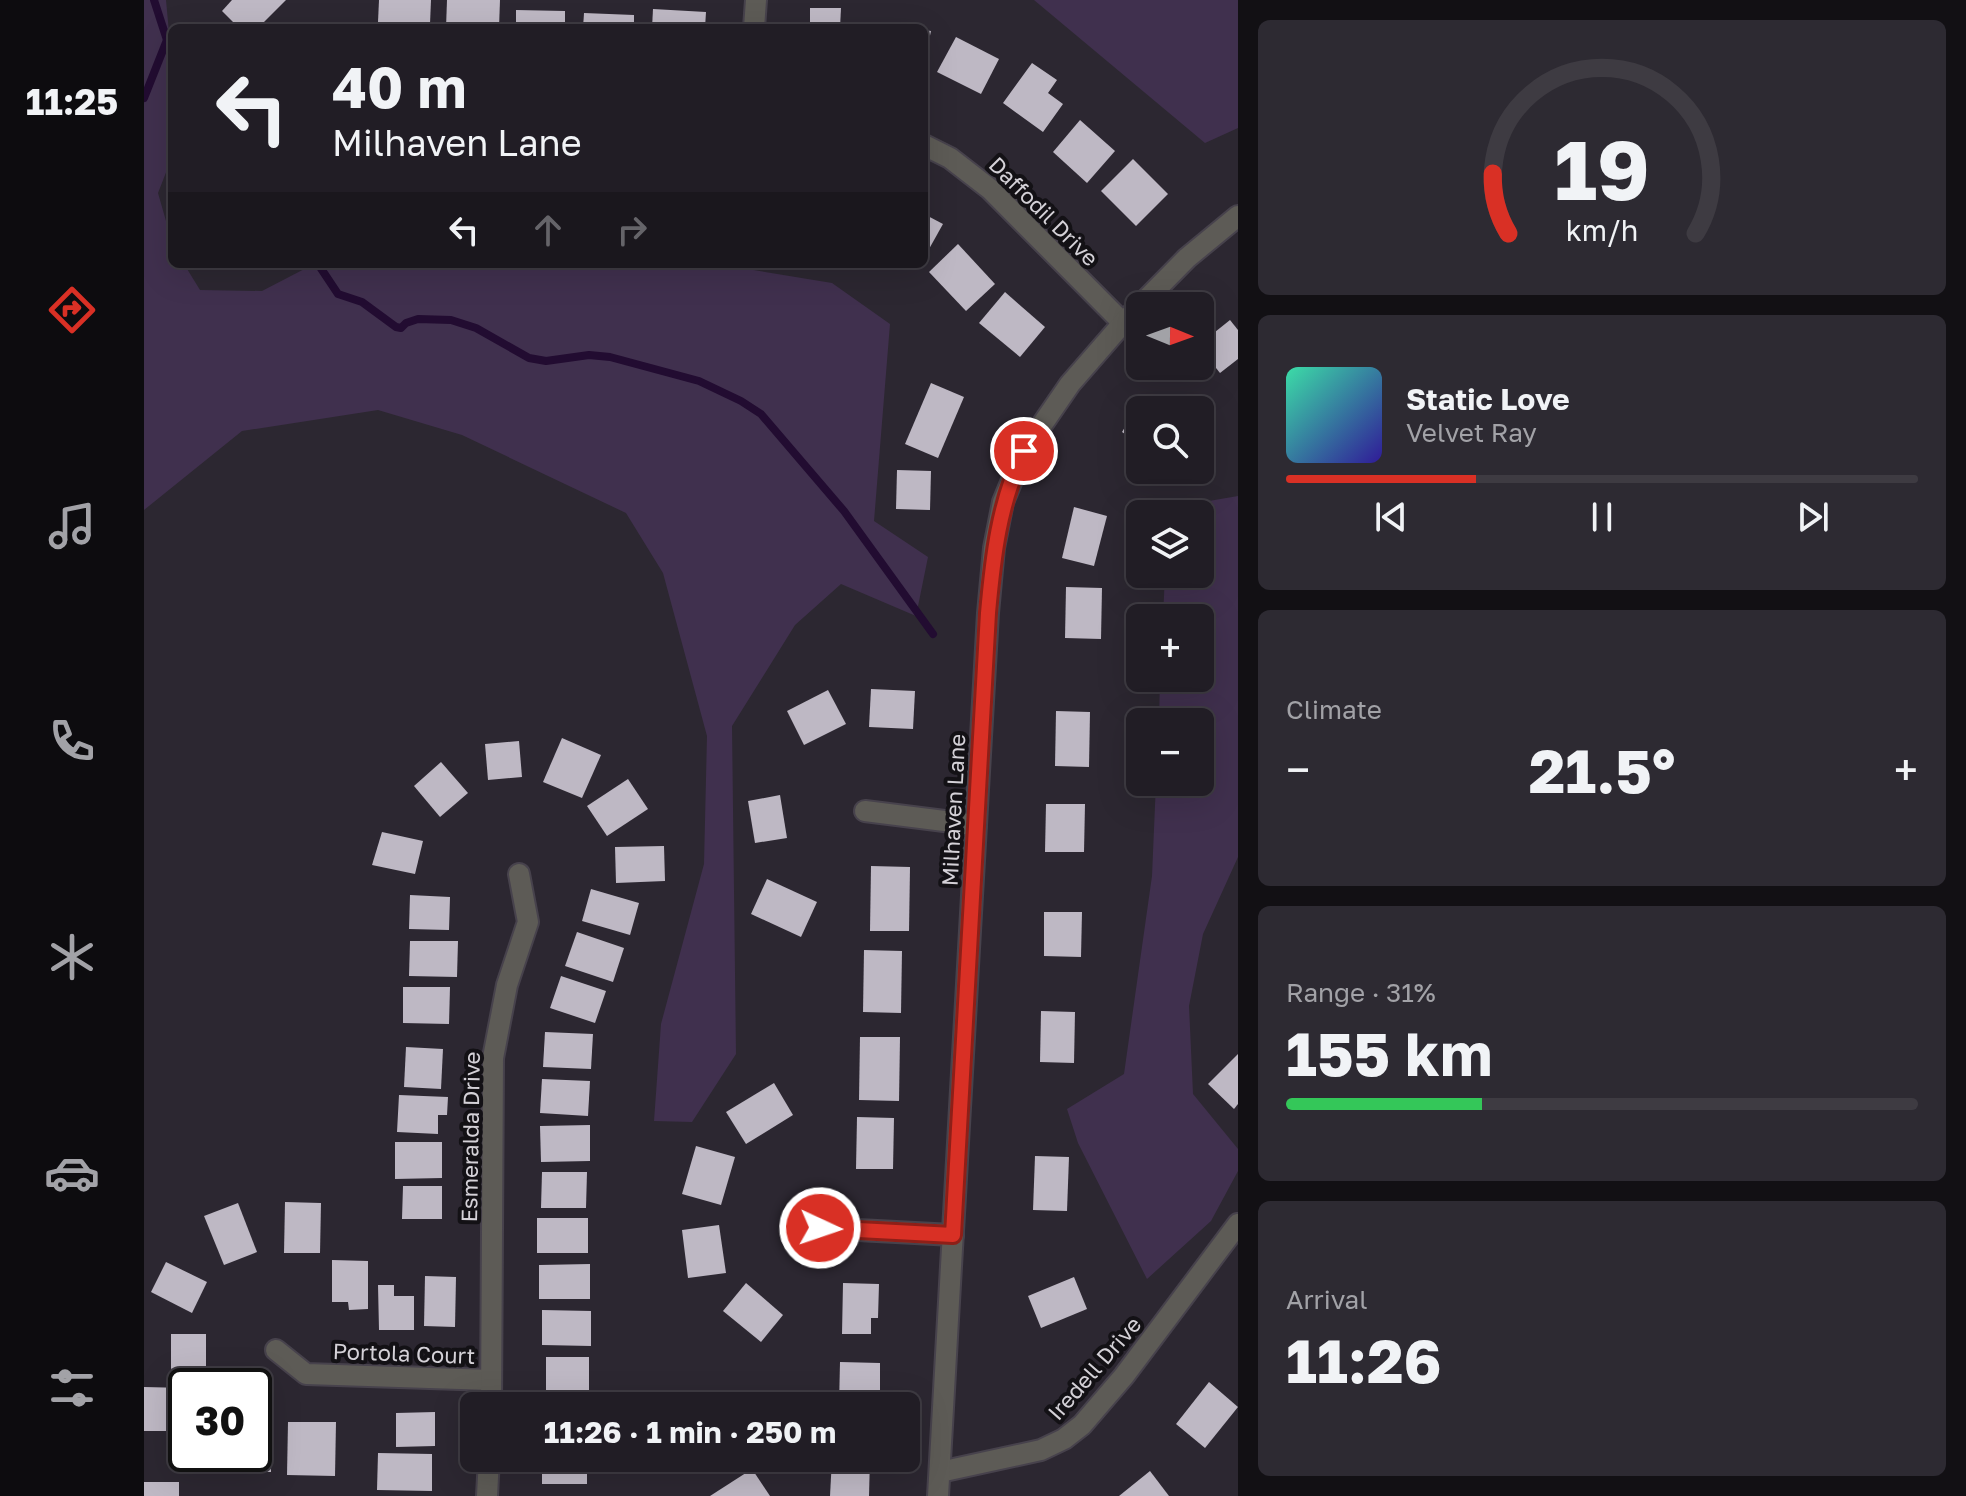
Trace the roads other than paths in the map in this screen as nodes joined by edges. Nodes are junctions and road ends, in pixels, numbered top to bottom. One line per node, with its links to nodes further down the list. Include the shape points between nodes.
1 (756, 0): 2 (street)
2 (754, 24)
3 (928, 147): 5 (street, Daffodil Drive, via 990,189)
4 (1238, 216): 5 (street, Milhaven Lane)
5 (1123, 323): 7 (street, Milhaven Lane, via 1070,384 1024,451 1003,502 988,613)
6 (865, 811): 7 (street)
7 (976, 825): 11 (street, Milhaven Lane)
8 (519, 874): 13 (street, Esmeralda Drive, via 528,922 507,985 493,1058)
9 (1238, 1224): 16 (street, Iredell Drive, via 1082,1425 1041,1450)
10 (820, 1228): 11 (street)
11 (953, 1235): 16 (street, Milhaven Lane)
12 (276, 1350): 13 (street, Portola Court, via 306,1374)
13 (491, 1380): 14 (street, Esmeralda Drive)
14 (491, 1392)
15 (488, 1472): 17 (street)
16 (940, 1472): 18 (street, Milhaven Lane)
17 (487, 1496)
18 (938, 1496)

